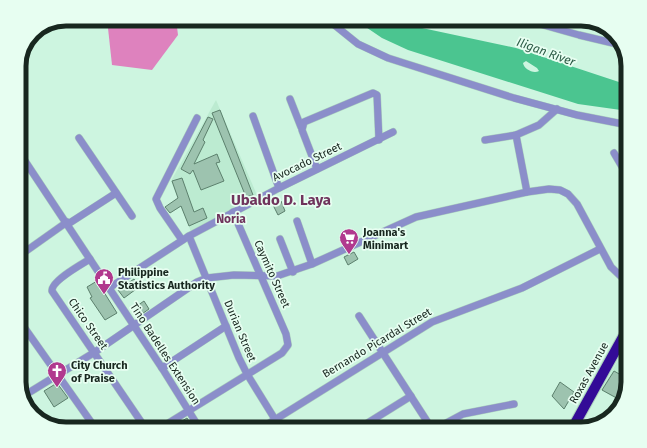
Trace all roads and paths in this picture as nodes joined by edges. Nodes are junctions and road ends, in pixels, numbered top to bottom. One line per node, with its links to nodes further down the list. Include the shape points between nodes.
1 (336, 26): 5 (street, via 358,44 388,58)
2 (545, 26): 3 (street)
3 (614, 43)
4 (290, 99): 9 (street)
5 (557, 109): 8 (street); 11 (street, via 539,125)
6 (253, 116): 19 (street)
7 (197, 118): 26 (street, Durian Street, via 156,199 160,208)
8 (621, 123)
9 (301, 127): 13 (street, via 304,122 374,93 379,103); 18 (street)
10 (392, 132): 13 (street, Avocado Street)
11 (516, 135): 14 (street); 21 (street)
12 (80, 138): 20 (street)
13 (379, 140): 18 (street, Avocado Street)
14 (485, 140)
15 (614, 153): 17 (street)
16 (26, 162): 25 (street, Tino Badelles Extension)
17 (621, 166)
18 (317, 169): 19 (street, Avocado Street)
19 (279, 188): 22 (street, Avocado Street)
20 (116, 192): 23 (street); 25 (street)
21 (527, 192): 28 (street, via 560,190 568,194 577,204); 31 (street, via 416,217)
22 (233, 212): 26 (street, Avocado Street); 33 (street, Caymito Street)
23 (132, 216)
24 (297, 221): 31 (street)
25 (68, 223): 29 (street); 30 (street, Tino Badelles Extension)
26 (185, 238): 35 (street, Durian Street); 36 (street, Avocado Street)
27 (280, 239): 32 (street)
28 (600, 249): 34 (street, via 611,267); 42 (street, Bernando Picardal Street, via 522,288 432,322)
29 (26, 251)
30 (90, 258): 36 (street, Tino Badelles Extension); 43 (street, Chico Street, via 58,280 52,291)
31 (312, 264): 32 (street)
32 (292, 272): 33 (street, via 277,276)
33 (261, 276): 35 (street); 45 (street, Caymito Street, via 286,334 288,345 282,353)
34 (621, 276)
35 (207, 278): 38 (street, via 181,291); 39 (street, Durian Street)
36 (109, 288): 38 (street, Tino Badelles Extension)
37 (359, 316): 42 (street)
38 (134, 325): 43 (street); 44 (street, Tino Badelles Extension)
39 (226, 326): 44 (street); 45 (street, Durian Street)
40 (26, 330): 46 (street)
41 (621, 341): 60 (highway, Roxas Avenue)
42 (382, 351): 48 (street); 51 (street, Bernando Picardal Street)
43 (95, 352): 46 (street); 53 (street, Chico Street)
44 (162, 368): 50 (street, Tino Badelles Extension)
45 (247, 374): 50 (street); 51 (street, Durian Street)
46 (58, 375): 47 (street); 52 (street)
47 (28, 393)
48 (411, 396): 57 (street); 58 (street)
49 (514, 404): 59 (street, via 463,414)
50 (188, 411): 54 (street); 55 (street, Tino Badelles Extension)
51 (275, 420): 56 (street, Bernando Picardal Street)
52 (91, 422)
53 (141, 422)
54 (170, 422)
55 (195, 422)
56 (272, 422)
57 (369, 422)
58 (428, 422)
59 (449, 422)
60 (576, 422)

